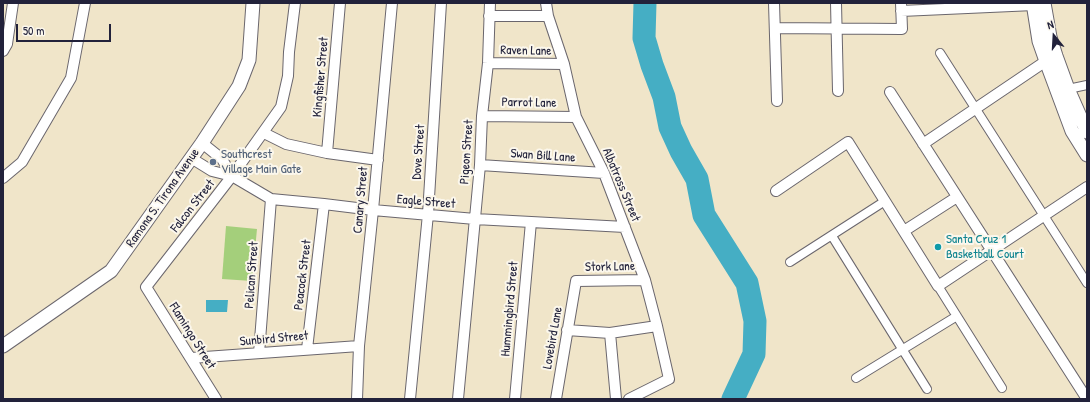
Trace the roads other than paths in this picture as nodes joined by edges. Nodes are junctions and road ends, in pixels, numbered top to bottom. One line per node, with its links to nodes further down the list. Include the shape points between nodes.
1 (13, 3): 19 (street, via 7,44)
2 (85, 3): 43 (street, via 71,78 22,162)
3 (253, 3): 34 (street, Ramona S. Tirona Avenue, via 249,60 239,86)
4 (295, 3): 33 (street, Falcon Street, via 288,76 281,107)
5 (340, 3): 36 (street, Kingfisher Street)
6 (392, 3): 39 (street, Canary Street)
7 (442, 3): 51 (street, Dove Street)
8 (490, 3): 15 (street, Pigeon Street)
9 (546, 3): 16 (street, Albatross Street)
10 (774, 3): 17 (street)
11 (836, 3): 18 (street)
12 (1037, 4): 13 (street); 21 (street, via 1039,41); 25 (street)
13 (963, 5): 14 (street)
14 (901, 7): 18 (street, via 902,28)
15 (489, 16): 16 (street); 22 (street, Pigeon Street)
16 (548, 16): 23 (street, Albatross Street)
17 (775, 28): 18 (street); 28 (street)
18 (837, 28): 26 (street)
19 (3, 51)
20 (940, 53): 29 (street)
21 (1046, 62): 29 (street); 37 (street, via 1072,131)
22 (488, 64): 23 (street, Raven Lane); 30 (street, Pigeon Street)
23 (564, 64): 31 (street, Albatross Street)
24 (1087, 85): 25 (street)
25 (1068, 89): 32 (street)
26 (838, 91)
27 (890, 92): 35 (street)
28 (777, 101)
29 (976, 109): 35 (street); 52 (street)
30 (482, 116): 31 (street, Parrot Lane); 40 (street, Pigeon Street)
31 (576, 117): 41 (street, Albatross Street)
32 (1086, 128)
33 (264, 133): 36 (street, via 286,144); 42 (street, Falcon Street)
34 (202, 143): 38 (street, Ramona S. Tirona Avenue); 42 (street, Eagle Street, via 222,159)
35 (923, 144): 46 (street)
36 (327, 153): 39 (street)
37 (1087, 155)
38 (191, 158): 42 (street, Eagle Street, via 212,171); 69 (street, Ramona S. Tirona Avenue, via 111,271)
39 (378, 160): 50 (street, Canary Street)
40 (480, 164): 41 (street, Swan Bill Lane); 53 (street, Pigeon Street)
41 (604, 173): 55 (street, Albatross Street)
42 (232, 176): 47 (street, Eagle Street); 64 (street, Falcon Street)
43 (3, 178)
44 (1087, 187): 52 (street)
45 (776, 192): 48 (street, via 848,142)
46 (957, 197): 56 (street); 58 (street)
47 (271, 199): 49 (street, Eagle Street); 73 (street, Pelican Street)
48 (885, 201): 56 (street); 57 (street)
49 (324, 204): 50 (street, Eagle Street); 71 (street, Peacock Street)
50 (373, 210): 51 (street, Eagle Street); 70 (street, Canary Street)
51 (428, 214): 53 (street, Eagle Street); 80 (street, Dove Street)
52 (1044, 216): 58 (street); 62 (street)
53 (475, 219): 54 (street, Eagle Street); 81 (street, Pigeon Street)
54 (531, 222): 55 (street, Eagle Street); 82 (street, Hummingbird Street)
55 (626, 227): 60 (street, Albatross Street)
56 (904, 231): 63 (street)
57 (832, 236): 59 (street); 72 (street)
58 (992, 250): 63 (street); 86 (street)
59 (790, 262)
60 (645, 280): 61 (street, Stork Lane); 66 (street, Albatross Street)
61 (576, 281): 67 (street, Lovebird Lane)
62 (1087, 283)
63 (938, 286): 65 (street)
64 (146, 287): 74 (street, Flamingo Street)
65 (957, 316): 72 (street); 76 (street)
66 (658, 326): 68 (street); 85 (street, Albatross Street, via 670,379)
67 (568, 330): 68 (street); 83 (street, Lovebird Lane)
68 (610, 333): 84 (street)
69 (3, 346)
70 (359, 346): 71 (street, Sunbird Street); 79 (street, Canary Street)
71 (307, 349): 73 (street, Sunbird Street)
72 (902, 350): 75 (street); 77 (street)
73 (259, 353): 74 (street, Sunbird Street)
74 (191, 358): 78 (street, Flamingo Street)
75 (856, 378)
76 (1002, 388)
77 (927, 389)
78 (216, 399)
79 (357, 399)
80 (410, 399)
81 (458, 399)
82 (515, 399)
83 (556, 399)
84 (616, 399)
85 (629, 399)
86 (1087, 399)

